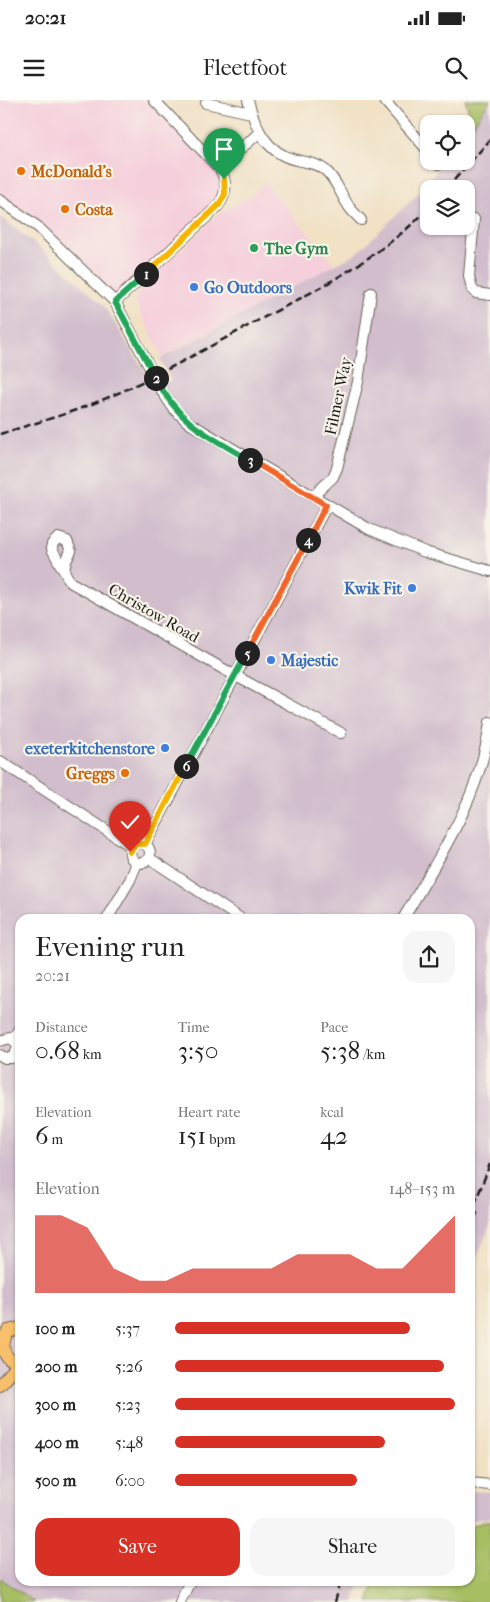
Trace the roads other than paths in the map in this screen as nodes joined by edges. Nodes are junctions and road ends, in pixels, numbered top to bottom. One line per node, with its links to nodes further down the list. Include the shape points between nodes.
1 (154, 100): 14 (street, via 220,169 225,194 216,209)
2 (248, 100): 5 (street)
3 (384, 100): 7 (street)
4 (206, 103): 5 (street)
5 (251, 113): 6 (street)
6 (259, 133): 8 (street, via 237,152); 10 (street, via 285,156 310,162 326,171)
7 (420, 142)
8 (230, 144)
9 (0, 200): 14 (street, via 38,227)
10 (361, 220)
11 (473, 235): 13 (street, via 469,282 476,293)
12 (371, 293): 15 (street, Filmer Way, via 358,382 337,468)
13 (490, 295)
14 (115, 302): 15 (street, via 162,390 180,415 214,440)
15 (313, 496): 16 (street)
16 (326, 505): 18 (street, via 370,529 425,552); 19 (street)
17 (64, 571): 19 (street, Christow Road, via 70,582)
18 (490, 571)
19 (234, 675): 21 (street, Christow Road); 23 (street)
20 (490, 722): 29 (street, via 480,773 468,806)
21 (340, 733)
22 (0, 761): 24 (street)
23 (145, 844): 24 (street); 25 (street, via 150,850)
24 (132, 847): 26 (street, via 130,856)
25 (149, 858): 26 (street); 28 (street)
26 (137, 863): 27 (street)
27 (110, 914)
28 (234, 914)
29 (406, 914)
30 (0, 1039): 31 (street)
31 (14, 1039)
32 (15, 1057): 33 (street)
33 (1, 1059)
34 (0, 1325): 35 (main road)
35 (15, 1328)
36 (15, 1329): 37 (main road, via 5,1335)
37 (1, 1352): 38 (main road)
38 (15, 1361)
39 (15, 1368): 40 (main road)
40 (0, 1385)
41 (475, 1484): 42 (street)
42 (490, 1486)
43 (187, 1586): 44 (street)
44 (178, 1600)

